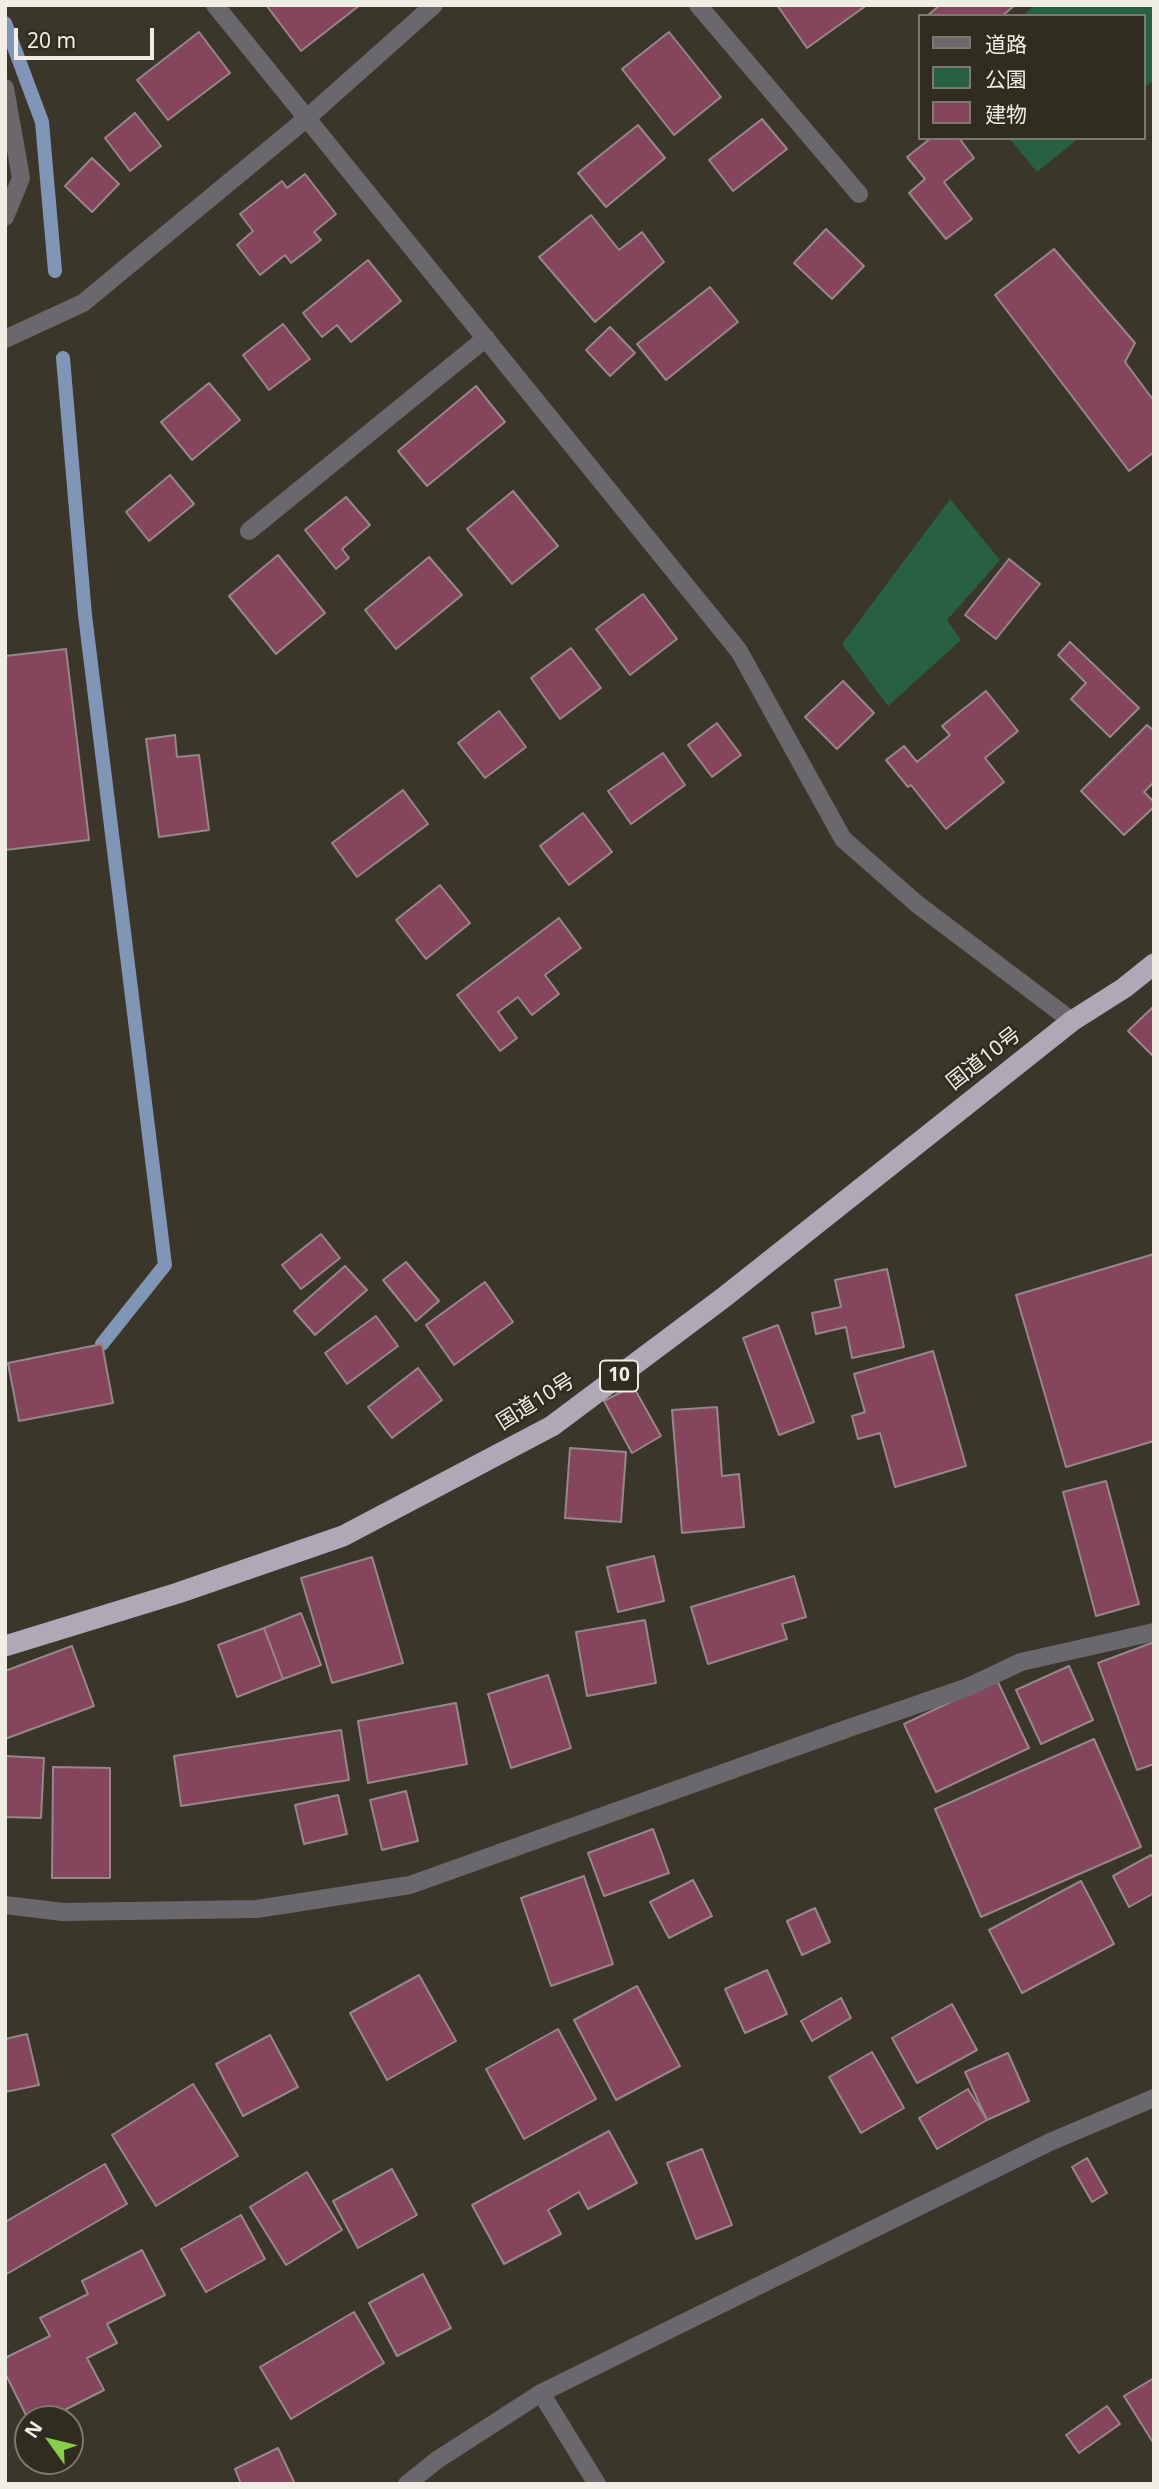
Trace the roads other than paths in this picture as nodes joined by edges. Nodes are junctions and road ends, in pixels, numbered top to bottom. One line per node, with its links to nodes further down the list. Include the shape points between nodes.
1 (215, 5): 5 (street)
2 (434, 5): 5 (street)
3 (698, 5): 6 (street)
4 (5, 88): 7 (street, via 21,178)
5 (307, 117): 8 (street); 9 (street, via 83,303)
6 (859, 194)
7 (5, 217)
8 (486, 338): 10 (street); 12 (street, via 738,651 843,839 917,904)
9 (5, 339)
10 (248, 531)
11 (1154, 964): 12 (highway, 国道10号 / 10)
12 (1072, 1021): 14 (highway, 国道10号 / 10, via 723,1298 552,1426 343,1536)
13 (1154, 1632): 15 (street, via 1021,1662 968,1687 410,1885 257,1909 63,1912)
14 (5, 1646)
15 (5, 1905)
16 (1154, 2098): 17 (street, via 1050,2142)
17 (541, 2393): 18 (street); 19 (street)
18 (407, 2484)
19 (597, 2484)

